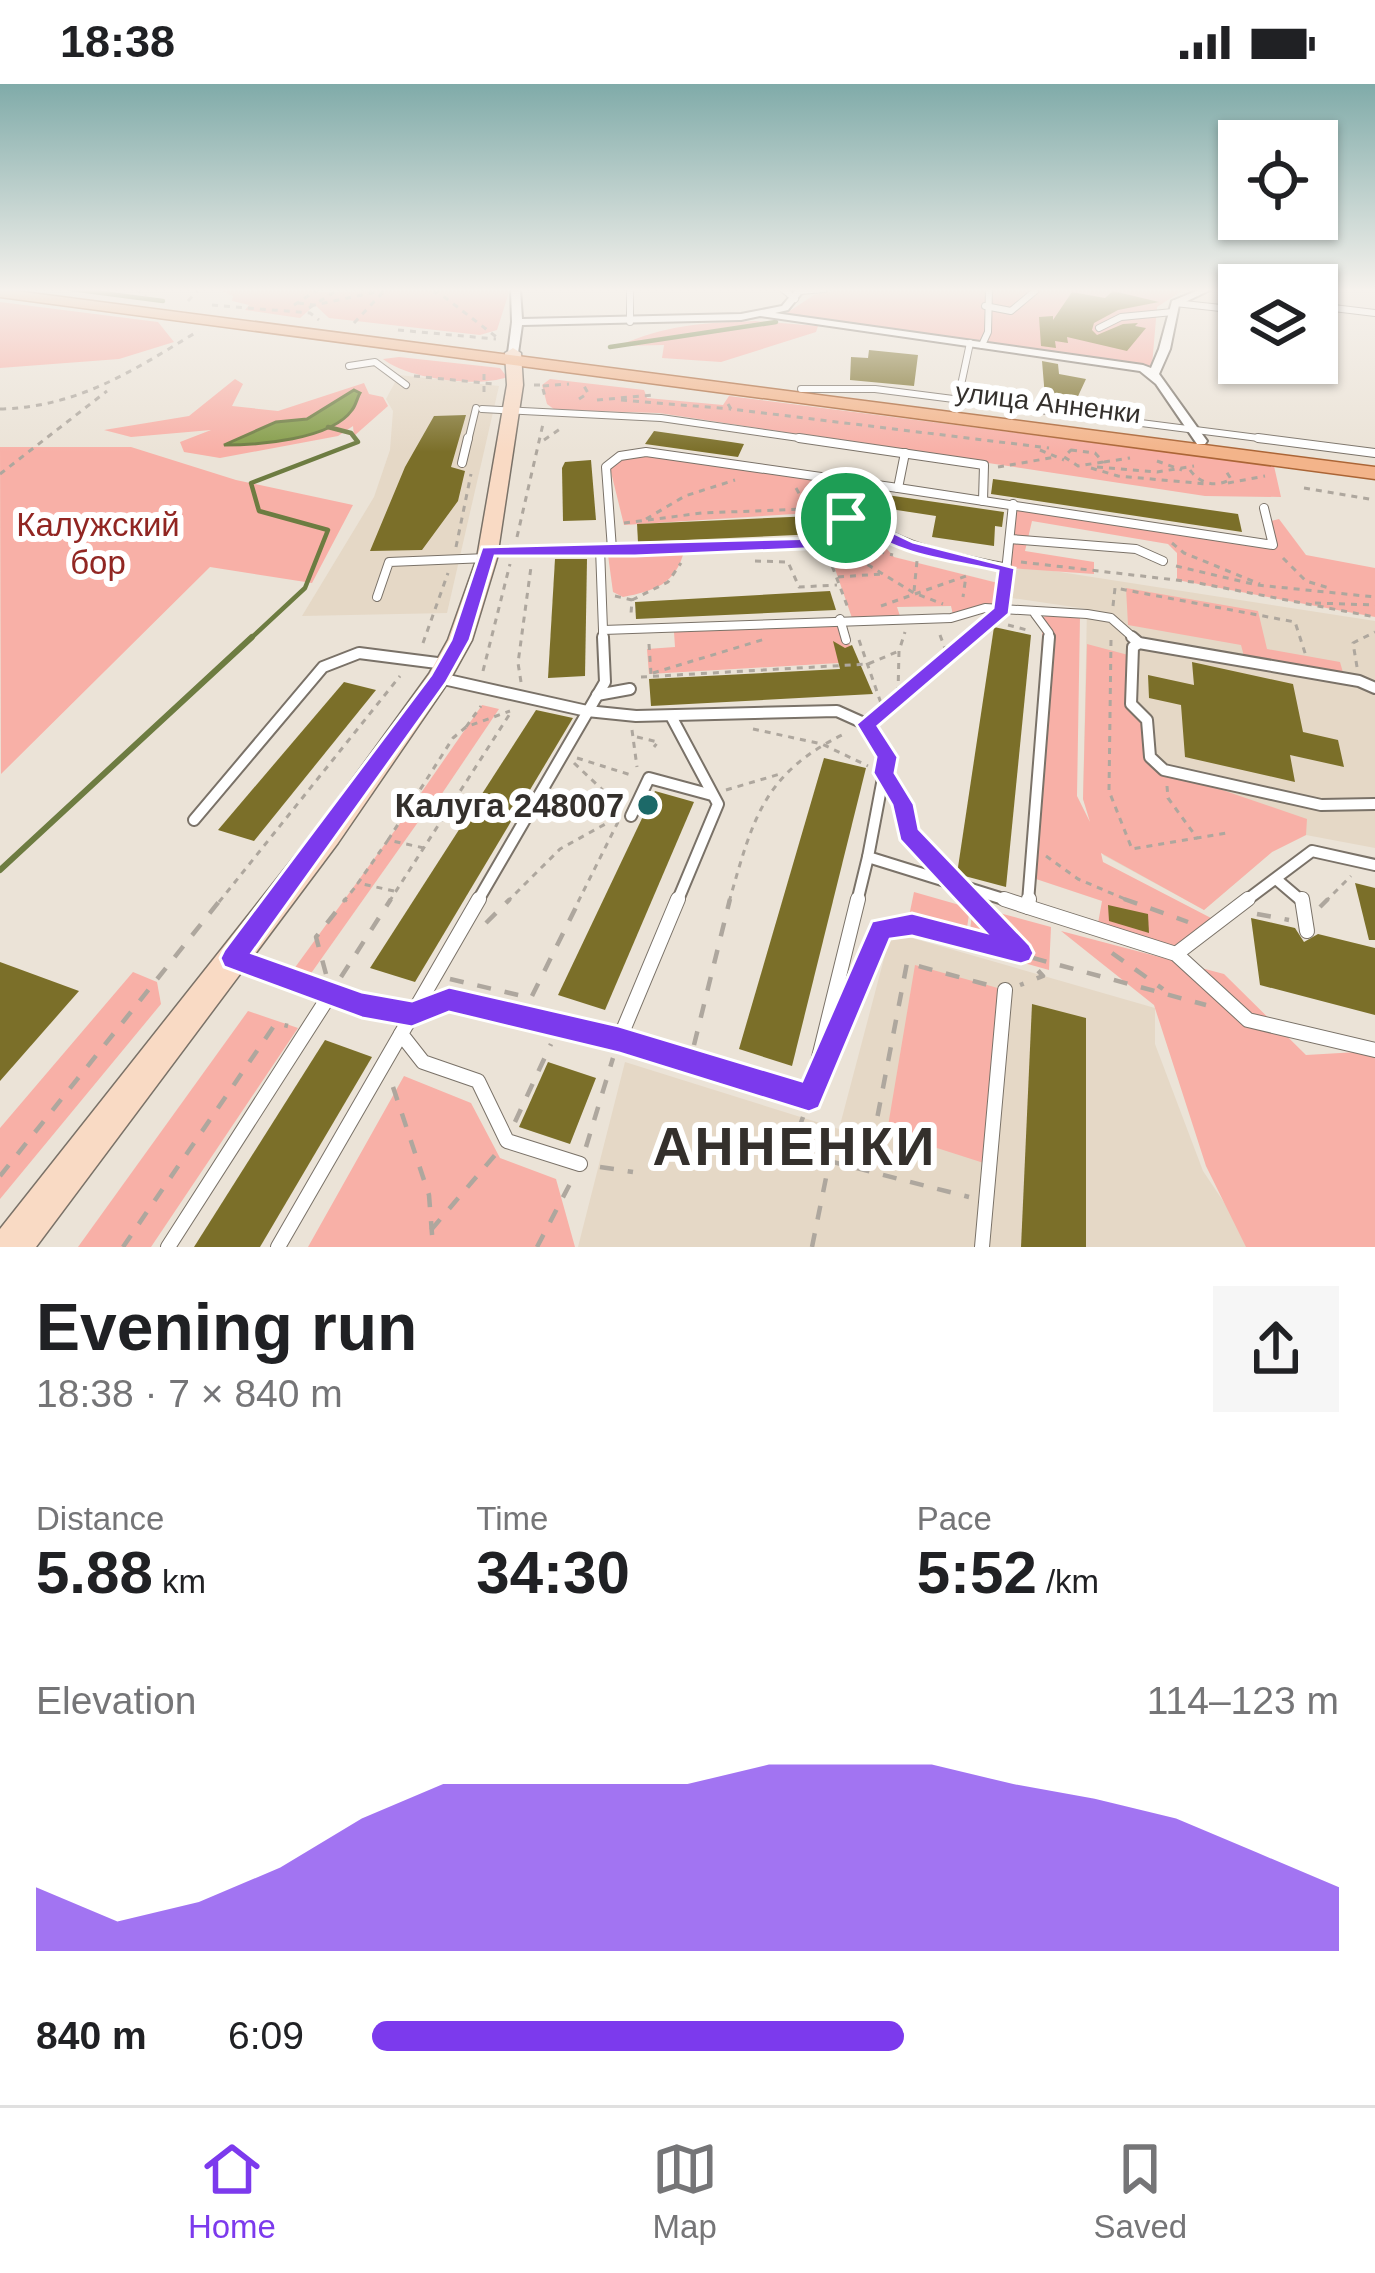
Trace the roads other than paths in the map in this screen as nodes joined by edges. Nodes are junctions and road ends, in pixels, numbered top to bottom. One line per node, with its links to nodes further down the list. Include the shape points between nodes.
1 (457, 343): 7 (main road, улица Анненки)
2 (470, 343): 7 (main road, улица Анненки)
3 (511, 343): 7 (street)
4 (971, 343): 6 (street)
5 (1165, 343): 9 (street)
6 (976, 344): 9 (street); 12 (lane)
7 (509, 348): 11 (main road, улица Анненки); 13 (street); 21 (main road, улица Анненки)
8 (349, 366): 10 (lane, via 375,362)
9 (1154, 373): 15 (street)
10 (406, 385)
11 (801, 389): 12 (lane); 15 (main road, улица Анненки)
12 (958, 399): 15 (lane)
13 (512, 412): 14 (lane, via 546,408); 19 (lane, via 479,408); 31 (street)
14 (758, 432): 16 (lane); 17 (lane)
15 (1193, 433): 18 (lane); 20 (main road, улица Анненки)
16 (751, 447)
17 (904, 453): 23 (lane); 24 (lane, via 984,465)
18 (1375, 453)
19 (462, 463)
20 (1375, 464)
21 (1375, 473)
22 (863, 484): 23 (lane); 30 (lane, via 744,462 620,456 606,467); 33 (lane, via 856,513 873,530)
23 (898, 488): 24 (lane)
24 (983, 501): 25 (lane)
25 (1013, 504): 26 (lane, via 1273,544); 27 (lane)
26 (1264, 508)
27 (1010, 539): 32 (lane, via 1136,549); 33 (lane)
28 (826, 543): 30 (lane)
29 (600, 548): 30 (lane); 31 (lane); 38 (lane)
30 (612, 549)
31 (488, 554): 34 (lane, via 389,562); 41 (street)
32 (1163, 561)
33 (1006, 568): 35 (lane)
34 (377, 598)
35 (1002, 610): 36 (lane); 37 (lane)
36 (1035, 614): 40 (lane, via 1111,618); 54 (lane, via 1049,633)
37 (840, 619): 38 (lane); 39 (lane)
38 (603, 630): 43 (lane, via 605,682)
39 (846, 640)
40 (1138, 643): 42 (lane); 48 (lane, via 1131,704 1148,720 1150,757 1164,770 1321,805)
41 (443, 671): 44 (lane, via 473,688); 50 (lane, via 358,653 323,667); 57 (street)
42 (1375, 688)
43 (597, 695): 44 (lane); 45 (lane, via 629,690)
44 (587, 711): 45 (lane); 60 (lane)
45 (621, 715): 46 (lane)
46 (671, 716): 47 (lane); 51 (lane, via 837,711 866,724 887,757)
47 (712, 795): 49 (lane, via 649,778); 62 (lane, via 718,804)
48 (1375, 804)
49 (633, 811)
50 (194, 820)
51 (868, 857): 54 (lane); 62 (lane, via 809,1098)
52 (1375, 865): 53 (lane, via 1312,851)
53 (1276, 879): 55 (lane, via 1303,900); 56 (lane)
54 (1028, 907): 56 (lane)
55 (1307, 931)
56 (1176, 954): 63 (lane, via 1247,1020)
57 (233, 958): 59 (lane); 65 (street)
58 (1006, 990): 68 (lane)
59 (331, 994): 60 (lane); 66 (lane)
60 (412, 1014): 61 (lane); 62 (lane, via 449,1000)
61 (400, 1034): 64 (lane, via 423,1062 478,1081 507,1141); 67 (lane)
62 (619, 1040)
63 (1375, 1050)
64 (580, 1164)
65 (11, 1247)
66 (168, 1247)
67 (278, 1247)
68 (982, 1247)

